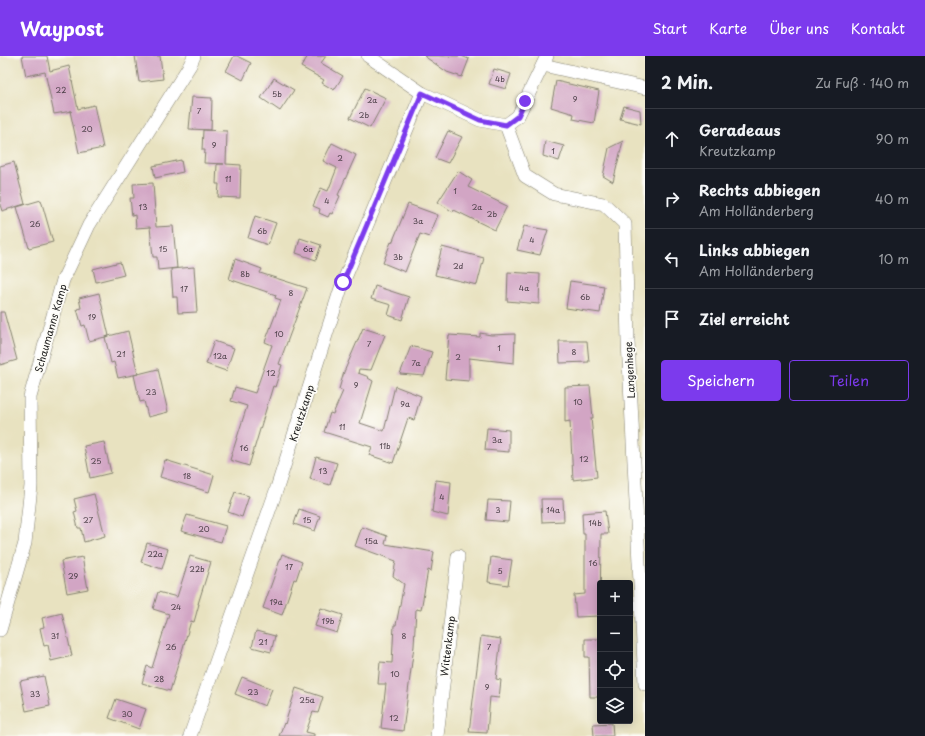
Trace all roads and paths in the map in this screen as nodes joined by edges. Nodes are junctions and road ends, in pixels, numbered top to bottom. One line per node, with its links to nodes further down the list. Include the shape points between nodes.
1 (194, 56): 8 (street, Schaumanns Kamp, via 89,225 64,280 30,397 31,486 25,543)
2 (368, 56): 5 (street)
3 (545, 60): 4 (street); 6 (street, via 518,116)
4 (645, 88)
5 (422, 93): 6 (street, via 480,120); 10 (street, Kreutzkamp, via 342,285 277,488)
6 (506, 125): 9 (street, Langenhege, via 525,176 554,194 604,204 625,224 628,348)
7 (458, 556): 11 (street, Wittenkamp)
8 (0, 630)
9 (645, 684)
10 (190, 736)
11 (437, 736)

